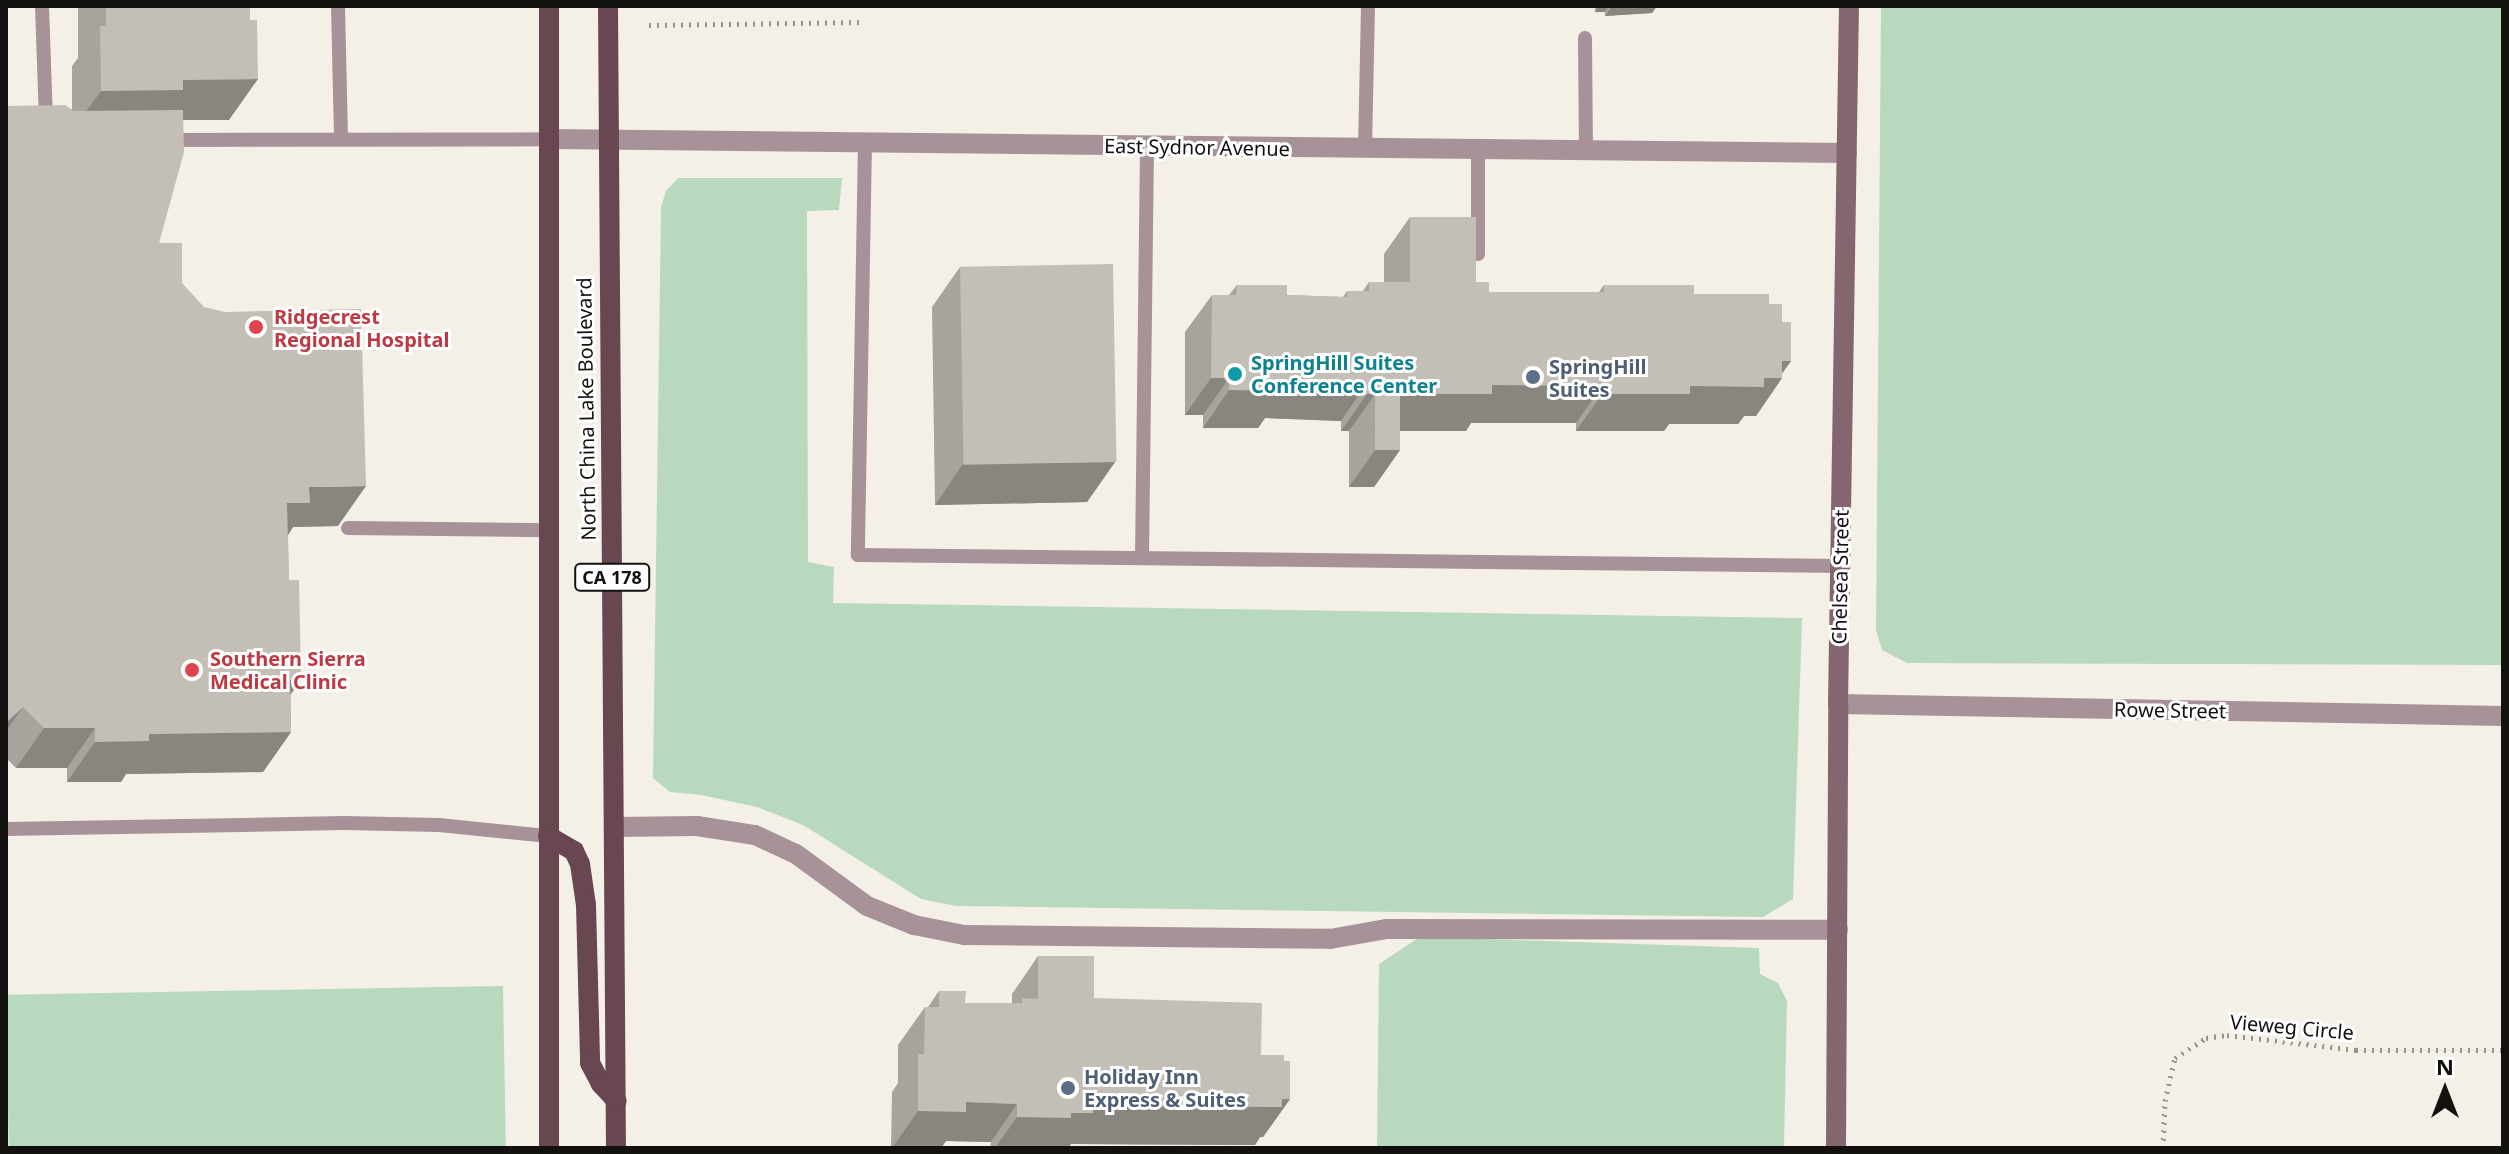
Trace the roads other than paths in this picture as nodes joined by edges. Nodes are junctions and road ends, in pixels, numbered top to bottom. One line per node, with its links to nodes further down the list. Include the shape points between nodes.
1 (42, 6): 11 (lane)
2 (338, 6): 9 (lane)
3 (549, 6): 10 (main road, North China Lake Boulevard / CA 178)
4 (608, 6): 8 (main road, North China Lake Boulevard / CA 178)
5 (1368, 6): 15 (lane)
6 (1849, 6): 18 (street, Chelsea Street)
7 (1585, 38): 17 (lane)
8 (608, 138): 10 (street, East Sydnor Avenue); 13 (street, East Sydnor Avenue); 26 (main road, North China Lake Boulevard / CA 178)
9 (341, 139): 10 (lane); 12 (lane)
10 (548, 139): 21 (main road, North China Lake Boulevard / CA 178)
11 (46, 141)
12 (155, 141)
13 (865, 143): 14 (street, East Sydnor Avenue); 22 (lane, via 858,555)
14 (1147, 146): 15 (street, East Sydnor Avenue); 22 (lane)
15 (1365, 149): 16 (street, East Sydnor Avenue)
16 (1478, 150): 17 (street, East Sydnor Avenue); 19 (lane)
17 (1586, 152): 18 (street, East Sydnor Avenue)
18 (1847, 153): 23 (street, Chelsea Street)
19 (1478, 254)
20 (348, 528): 21 (lane)
21 (551, 530): 28 (main road, North China Lake Boulevard / CA 178)
22 (1142, 558): 23 (lane)
23 (1841, 566): 24 (street, Chelsea Street)
24 (1838, 704): 25 (street, Rowe Street); 29 (street, Chelsea Street)
25 (2503, 716)
26 (614, 827): 29 (street, via 697,826 755,835 796,854 867,906 914,925 964,935 1330,939 1387,929); 30 (main road, North China Lake Boulevard / CA 178)
27 (6, 829): 28 (lane, via 344,823 439,825)
28 (548, 836): 30 (main road, via 574,851 580,864 590,1063); 31 (main road, North China Lake Boulevard / CA 178)
29 (1838, 930): 33 (street, Chelsea Street)
30 (617, 1101): 32 (main road, North China Lake Boulevard / CA 178)
31 (549, 1148)
32 (616, 1148)
33 (1836, 1148)

